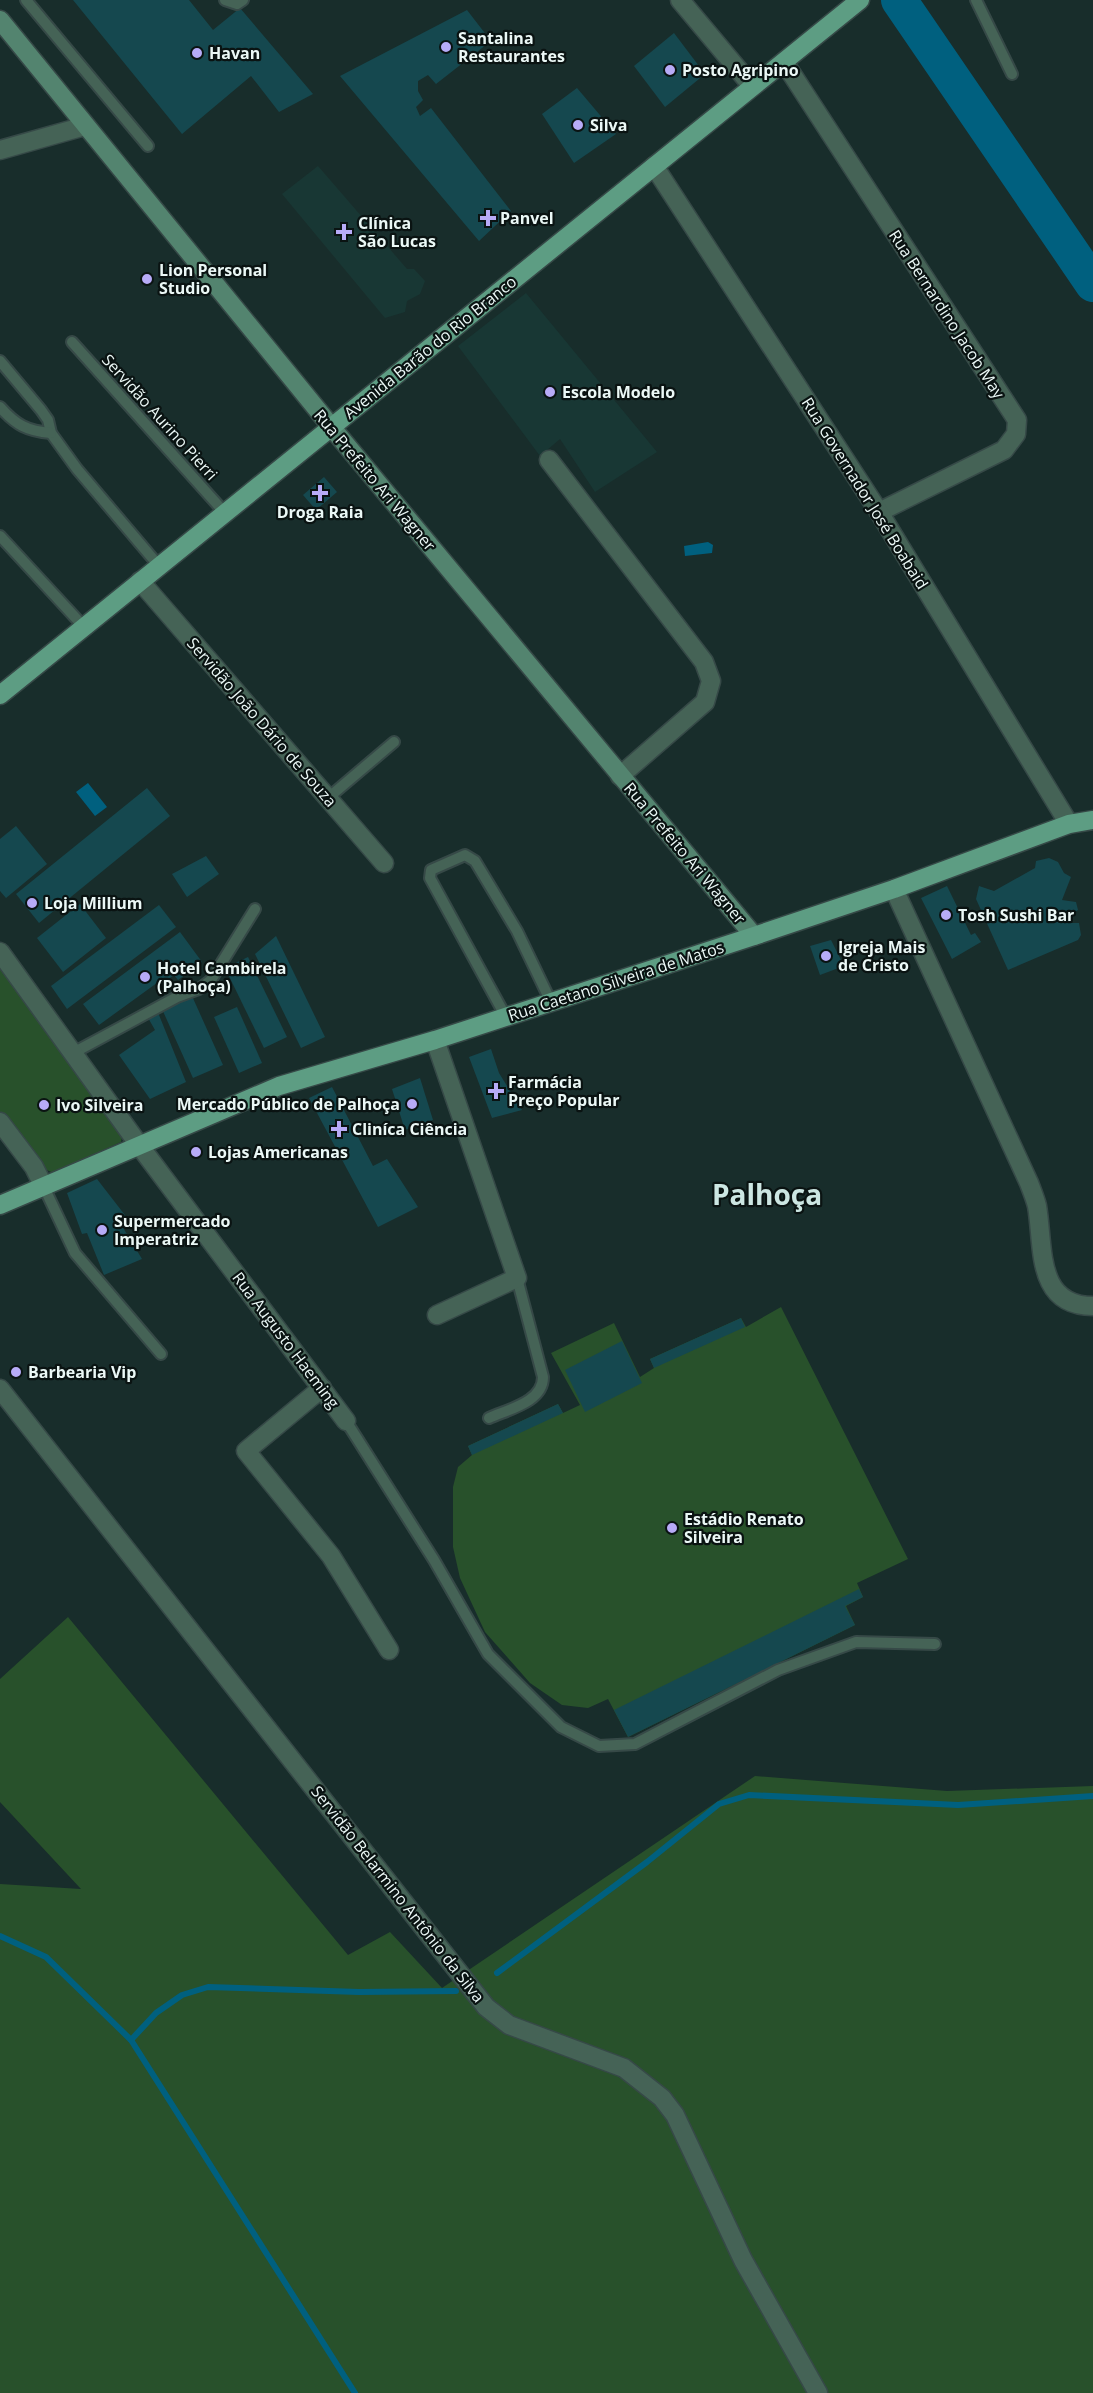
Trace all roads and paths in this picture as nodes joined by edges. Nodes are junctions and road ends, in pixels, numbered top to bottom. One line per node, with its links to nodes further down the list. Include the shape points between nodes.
1 (26, 0): 12 (lane)
2 (225, 0): 3 (lane, via 237,4)
3 (243, 0)
4 (680, 0): 10 (street)
5 (860, 0): 8 (main road, Avenida Barão do Rio Branco)
6 (976, 0): 9 (lane)
7 (0, 20): 11 (street, Rua Prefeito Ari Wagner)
8 (784, 62): 10 (main road, Avenida Barão do Rio Branco); 21 (street, Rua Bernardino Jacob May, via 1017,420 1016,434 1004,450)
9 (1012, 74)
10 (752, 86): 14 (main road, Avenida Barão do Rio Branco)
11 (85, 126): 13 (street); 18 (street, Rua Prefeito Ari Wagner)
12 (148, 146)
13 (0, 150)
14 (654, 166): 18 (main road, Avenida Barão do Rio Branco); 21 (street, Rua Governador José Boabaid)
15 (72, 342): 22 (lane, Servidão Aurino Pierri)
16 (0, 361): 19 (lane, via 48,420)
17 (0, 407): 19 (lane, via 15,424)
18 (331, 427): 22 (main road, Avenida Barão do Rio Branco); 29 (street, Rua Prefeito Ari Wagner)
19 (51, 434): 24 (lane)
20 (549, 460): 29 (street, via 704,662 711,681 705,702)
21 (879, 512): 32 (street, Rua Governador José Boabaid)
22 (225, 513): 24 (main road, Avenida Barão do Rio Branco)
23 (0, 536): 26 (lane)
24 (159, 566): 25 (main road, Avenida Barão do Rio Branco)
25 (140, 581): 26 (main road, Avenida Barão do Rio Branco); 30 (street, Servidão João Dário de Souza)
26 (84, 627): 27 (main road, Avenida Barão do Rio Branco)
27 (0, 696)
28 (394, 742): 30 (lane)
29 (620, 776): 36 (street, Rua Prefeito Ari Wagner)
30 (328, 798): 33 (street, Servidão João Dário de Souza)
31 (1093, 820): 32 (main road, Rua Caetano Silveira de Matos)
32 (1069, 824): 34 (main road, Rua Caetano Silveira de Matos)
33 (384, 863)
34 (894, 889): 36 (main road, Rua Caetano Silveira de Matos); 47 (street, via 1029,1184 1051,1286 1077,1306)
35 (255, 909): 41 (lane, via 211,980 200,990 177,997)
36 (754, 936): 38 (main road, Rua Caetano Silveira de Matos)
37 (0, 952): 41 (street, Rua Augusto Haeming)
38 (551, 1002): 39 (main road, Rua Caetano Silveira de Matos); 39 (lane, via 517,931 475,861 465,855 431,870 430,878)
39 (506, 1017): 40 (main road, Rua Caetano Silveira de Matos)
40 (435, 1040): 43 (main road, Rua Caetano Silveira de Matos, via 279,1086); 46 (street)
41 (73, 1053): 43 (street, Rua Augusto Haeming)
42 (0, 1122): 44 (street)
43 (139, 1145): 44 (main road, Rua Caetano Silveira de Matos); 50 (street, Rua Augusto Haeming)
44 (43, 1185): 45 (main road, Rua Caetano Silveira de Matos); 49 (lane, via 75,1253)
45 (0, 1205)
46 (517, 1278): 48 (street); 52 (lane, via 543,1388 536,1396)
47 (1093, 1306)
48 (437, 1315)
49 (161, 1354)
50 (322, 1388): 53 (street, Rua Augusto Haeming); 55 (street, via 246,1451 331,1556)
51 (0, 1389): 56 (street, Servidão Belarmino Antônio da Silva, via 486,2007 509,2025 624,2068 662,2098 675,2115 743,2260)
52 (489, 1418)
53 (346, 1421): 54 (lane, via 488,1654 561,1727 599,1746 635,1744 778,1670 856,1642)
54 (935, 1644)
55 (389, 1650)
56 (818, 2393)

